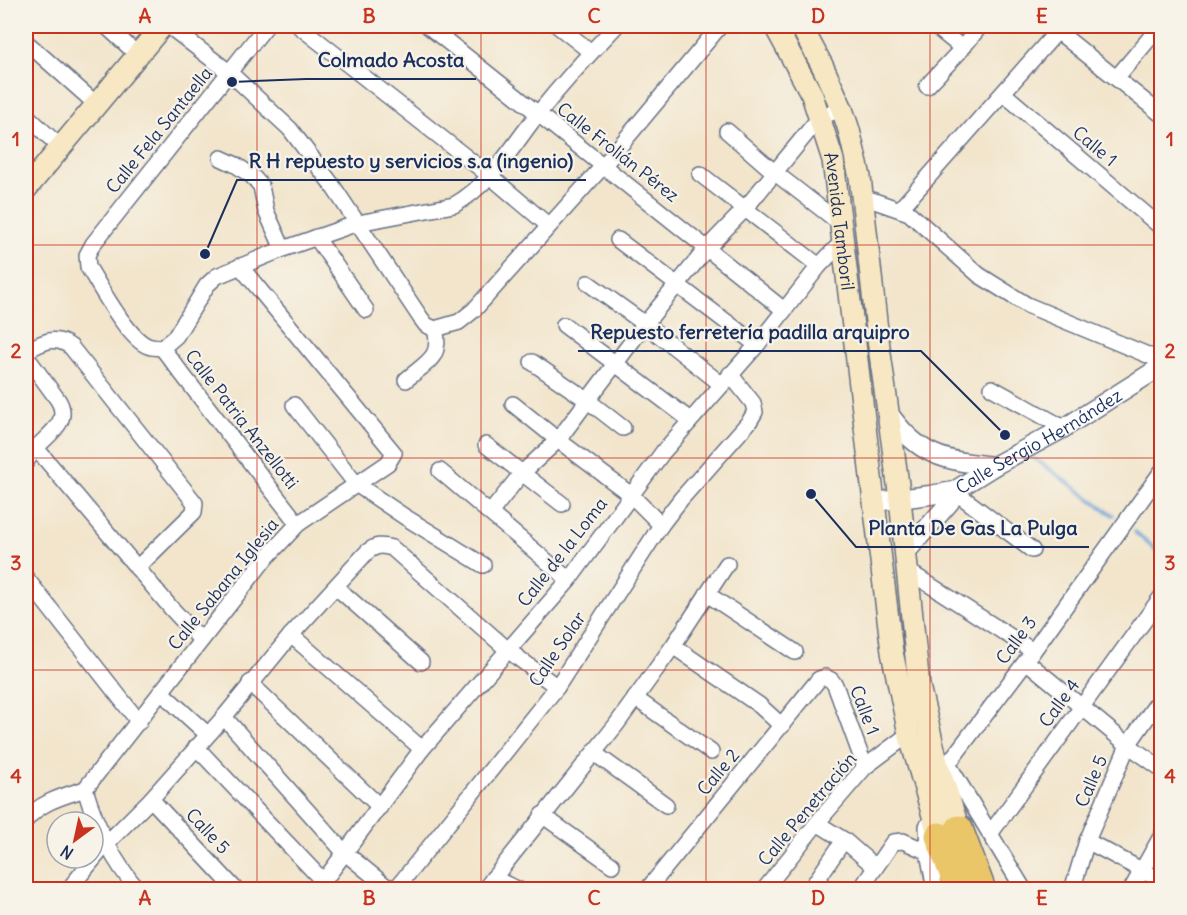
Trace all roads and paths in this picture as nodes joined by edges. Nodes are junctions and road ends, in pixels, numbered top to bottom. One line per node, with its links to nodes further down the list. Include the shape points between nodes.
1 (106, 26): 19 (street)
2 (162, 26): 19 (main road)
3 (169, 26): 20 (street)
4 (266, 26): 20 (street, Calle Fela Santaella)
5 (299, 26): 36 (street)
6 (428, 26): 26 (street, Calle Frolián Pérez)
7 (558, 26): 18 (street)
8 (616, 26): 18 (street)
9 (720, 26): 33 (street)
10 (775, 26): 29 (main road, Avenida Tamboril)
11 (801, 26): 25 (main road, Avenida Tamboril)
12 (935, 26): 17 (street)
13 (980, 26): 17 (street)
14 (1160, 26): 21 (street)
15 (1057, 27): 21 (street); 23 (street)
16 (26, 42): 24 (street)
17 (962, 48): 22 (street)
18 (591, 52): 26 (street)
19 (138, 54): 24 (main road)
20 (230, 73): 41 (street, via 290,129); 49 (street, Calle Fela Santaella, via 93,244)
21 (1117, 77): 28 (street)
22 (927, 86)
23 (1003, 93): 39 (street); 43 (street, Calle 1)
24 (96, 104): 31 (main road)
25 (842, 109): 29 (street); 38 (main road, Avenida Tamboril)
26 (538, 114): 33 (street, Calle Frolián Pérez); 36 (street)
27 (26, 115): 31 (street)
28 (1161, 115)
29 (820, 117): 34 (street); 44 (main road, Avenida Tamboril, via 833,160)
30 (727, 131): 34 (street)
31 (60, 147): 37 (main road)
32 (221, 158): 48 (street, via 252,176 261,186 266,211)
33 (604, 165): 42 (street); 47 (street, Calle Frolián Pérez)
34 (774, 172): 40 (street); 44 (street)
35 (700, 174): 40 (street)
36 (490, 176): 41 (street, via 454,206); 42 (street)
37 (26, 189)
38 (863, 197): 39 (street); 73 (main road, Avenida Tamboril)
39 (900, 209): 63 (street, via 979,275 1021,302)
40 (744, 210): 47 (street); 51 (street)
41 (358, 223): 45 (street); 58 (street, via 426,325)
42 (549, 225): 58 (street, via 474,310 459,322)
43 (1161, 228)
44 (842, 232): 51 (street, Calle de la Loma); 89 (main road, Avenida Tamboril)
45 (316, 237): 48 (street); 54 (street)
46 (618, 240): 53 (street)
47 (708, 248): 53 (street); 55 (street, Calle Frolián Pérez)
48 (283, 249): 50 (street)
49 (87, 261): 60 (street, Calle Patria Anzellotti, via 122,322 149,347)
50 (240, 266): 60 (street, via 211,280 176,336); 85 (street, Calle Sabana Iglesia, via 394,453 388,463)
51 (819, 266): 55 (street, Calle de la Loma)
52 (588, 283): 56 (street)
53 (679, 285): 56 (street); 59 (street)
54 (366, 310)
55 (784, 310): 59 (street, Calle de la Loma)
56 (645, 324): 65 (street); 67 (street)
57 (564, 325): 65 (street)
58 (435, 330): 68 (street, via 438,348)
59 (757, 345): 67 (street, Calle de la Loma)
60 (162, 348): 92 (street, Calle Patria Anzellotti)
61 (26, 351): 98 (street, via 48,340 71,347 195,503 194,512)
62 (26, 356): 79 (street, via 62,407 56,429)
63 (1161, 361)
64 (532, 362): 70 (street)
65 (615, 362): 70 (street); 74 (street)
66 (1161, 366): 76 (street, Calle Sergio Hernández)
67 (725, 379): 74 (street, Calle de la Loma); 93 (street, Calle Solar, via 753,403 754,412)
68 (406, 380)
69 (992, 387): 76 (street)
70 (587, 400): 75 (street); 77 (street)
71 (513, 404): 77 (street)
72 (294, 405): 85 (street)
73 (888, 412): 81 (street, via 901,430 937,456); 88 (main road, Avenida Tamboril)
74 (690, 420): 87 (street, Calle de la Loma)
75 (623, 428)
76 (1064, 428): 81 (street, Calle Sergio Hernández)
77 (558, 440): 84 (street); 87 (street)
78 (486, 445): 84 (street)
79 (36, 448): 80 (street); 98 (street)
80 (26, 462)
81 (994, 466): 86 (street, Calle Sergio Hernández)
82 (440, 471): 91 (street)
83 (1161, 471): 109 (street, Calle 3)
84 (521, 474): 90 (street); 91 (street)
85 (356, 484): 92 (street, Calle Sabana Iglesia); 97 (street)
86 (954, 490): 88 (street, Calle Sergio Hernández); 94 (street); 95 (street, via 950,502)
87 (631, 495): 93 (street); 100 (street, Calle de la Loma)
88 (900, 499): 89 (street, Calle Sergio Hernández); 95 (main road, Avenida Tamboril)
89 (875, 502): 122 (main road, Avenida Tamboril, via 892,652)
90 (562, 504)
91 (491, 512): 100 (street)
92 (298, 524): 105 (street, Calle Sabana Iglesia)
93 (661, 525): 113 (street, Calle Solar)
94 (1032, 550)
95 (907, 562): 109 (street); 128 (main road, Avenida Tamboril, via 919,686)
96 (727, 564): 102 (street)
97 (483, 565)
98 (137, 568): 105 (street)
99 (26, 578): 119 (street)
100 (569, 580): 107 (street, Calle de la Loma)
101 (336, 587): 104 (street); 107 (street, via 374,546 392,548); 110 (street)
102 (707, 594): 106 (street); 108 (street)
103 (1161, 596): 117 (street, Calle 4)
104 (291, 635): 112 (street); 125 (street)
105 (201, 640): 114 (street, Calle Sabana Iglesia)
106 (673, 646): 116 (street); 120 (street, via 759,705)
107 (509, 651): 113 (street); 125 (street, Calle de la Loma)
108 (795, 652)
109 (1029, 656): 117 (street); 128 (street, Calle 3)
110 (421, 662)
111 (819, 680): 120 (street, Calle 2); 129 (street, Calle 1, via 825,677 835,685)
112 (250, 683): 118 (street); 134 (street)
113 (557, 687): 144 (street, Calle Solar, via 399,885 387,887)
114 (161, 692): 119 (street, Calle Sabana Iglesia); 121 (street)
115 (1161, 696): 123 (street, Calle 5)
116 (635, 698): 126 (street); 127 (street)
117 (1081, 706): 123 (street); 138 (street, Calle 4)
118 (224, 717): 121 (street); 144 (street, Calle Solar)
119 (139, 722): 131 (street, Calle Sabana Iglesia)
120 (782, 726): 155 (street, Calle 2)
121 (207, 734): 124 (street)
122 (909, 734): 129 (street, Calle Penetración); 140 (main road, Avenida Tamboril)
123 (1128, 745): 130 (street); 142 (street, Calle 5)
124 (196, 747): 132 (street); 150 (street)
125 (422, 749): 134 (street, Calle de la Loma)
126 (711, 752)
127 (594, 753): 133 (street); 135 (street)
128 (943, 765): 138 (street); 140 (main road, Avenida Tamboril)
129 (865, 767): 137 (street, Calle Penetración)
130 (1161, 769)
131 (85, 789): 136 (street, via 59,797); 143 (street)
132 (151, 799): 143 (street); 153 (street, Calle 5)
133 (666, 805)
134 (380, 807): 144 (street, Calle de la Loma)
135 (542, 815): 145 (street); 149 (street)
136 (26, 819)
137 (817, 823): 141 (street); 156 (street, Calle Penetración)
138 (990, 834): 162 (street)
139 (1161, 835): 147 (street)
140 (942, 839): 146 (street, via 897,840); 159 (street); 160 (highway); 161 (highway)
141 (844, 840): 146 (street); 157 (street)
142 (1087, 840): 147 (street); 163 (street, Calle 5)
143 (106, 844): 151 (street); 152 (street)
144 (344, 852): 150 (street, Calle de la Loma)
145 (612, 865)
146 (875, 867): 158 (street)
147 (1142, 870): 148 (street); 164 (street)
148 (1161, 881)
149 (488, 884): 154 (street)
150 (320, 885)
151 (68, 890)
152 (138, 890)
153 (236, 890)
154 (519, 890)
155 (647, 890)
156 (764, 890)
157 (810, 890)
158 (860, 890)
159 (935, 890)
160 (959, 890)
161 (982, 890)
162 (1024, 890)
163 (1072, 890)
164 (1131, 890)

